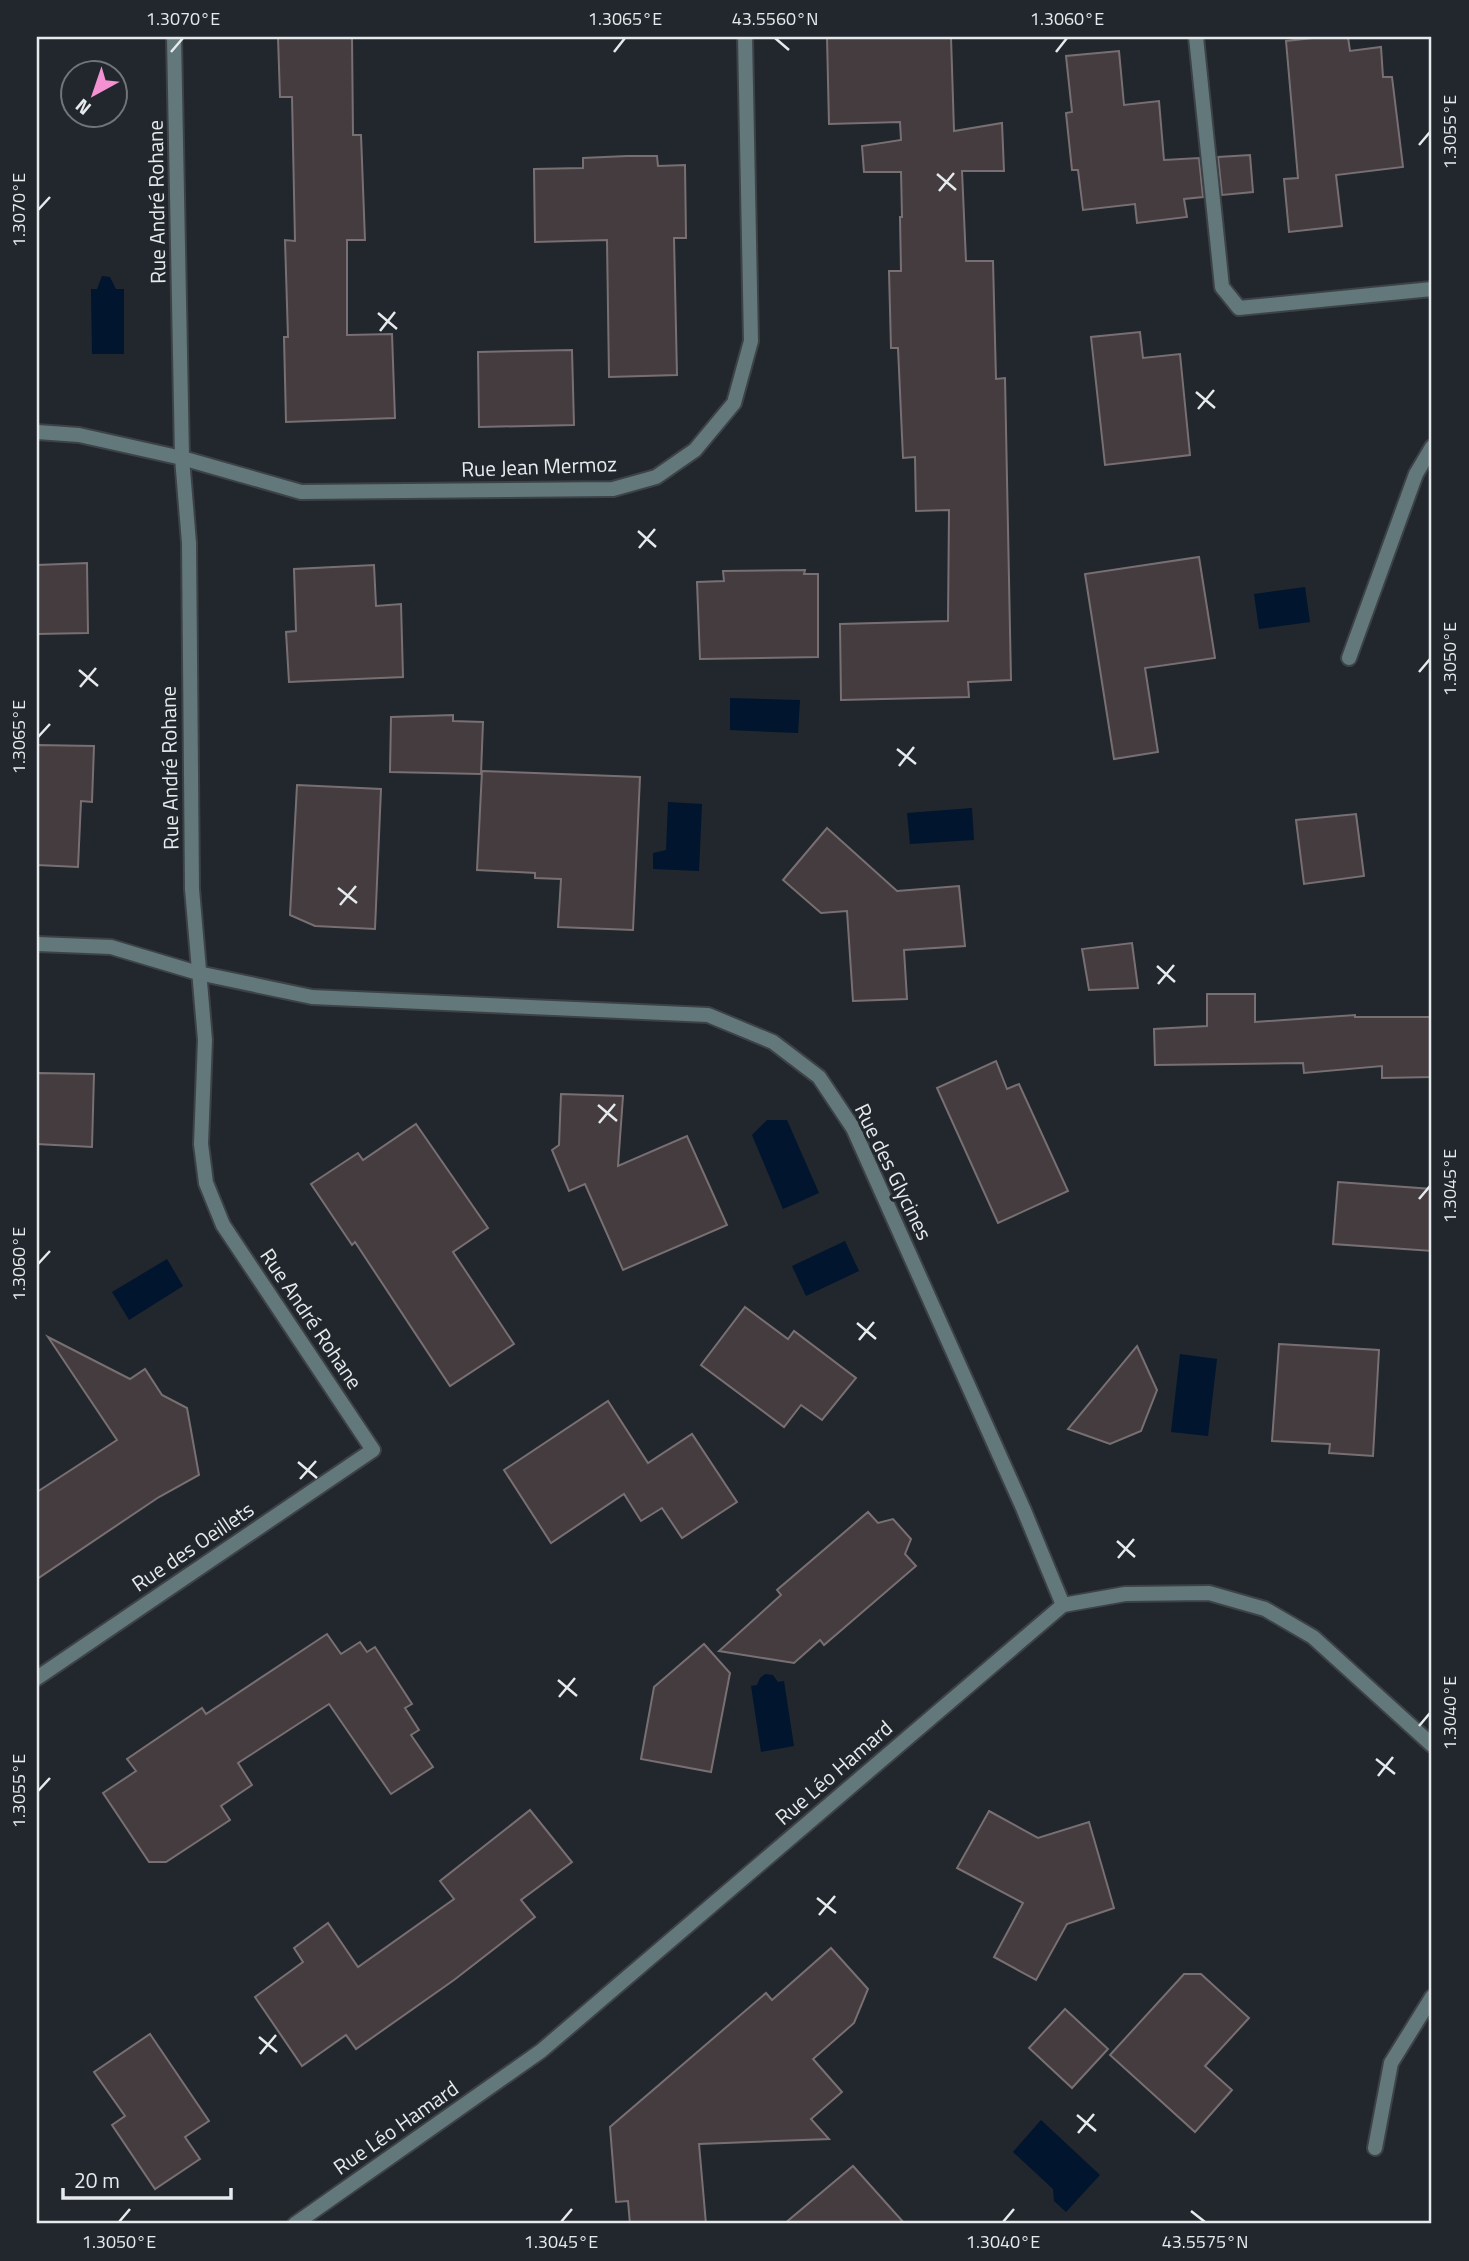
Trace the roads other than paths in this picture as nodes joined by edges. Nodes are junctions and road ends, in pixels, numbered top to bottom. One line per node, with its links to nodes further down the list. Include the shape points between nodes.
1 (174, 37): 7 (street, Rue André Rohane)
2 (745, 37): 7 (street, Rue Jean Mermoz, via 751,341 734,403 695,450 656,477 613,489 301,492)
3 (1196, 37): 4 (street, via 1222,287 1239,308)
4 (1432, 289)
5 (37, 432): 7 (street, Rue Jean Mermoz, via 79,435)
6 (1432, 447): 8 (street, via 1416,474)
7 (182, 457): 10 (street, Rue André Rohane, via 189,543 192,889)
8 (1349, 658)
9 (37, 944): 10 (street, Rue des Glycines, via 111,947)
10 (198, 973): 11 (street, Rue André Rohane, via 205,1040 201,1144 206,1183 223,1225); 12 (street, Rue des Glycines, via 312,997 708,1015 773,1042 819,1077 853,1128)
11 (373, 1450): 13 (street, Rue des Oeillets)
12 (1063, 1605): 14 (street, via 1125,1594 1209,1593 1265,1609 1313,1637); 17 (street, Rue Léo Hamard, via 541,2052)
13 (37, 1678)
14 (1432, 1745)
15 (1432, 1997): 16 (street, via 1391,2063)
16 (1375, 2148)
17 (295, 2224)

